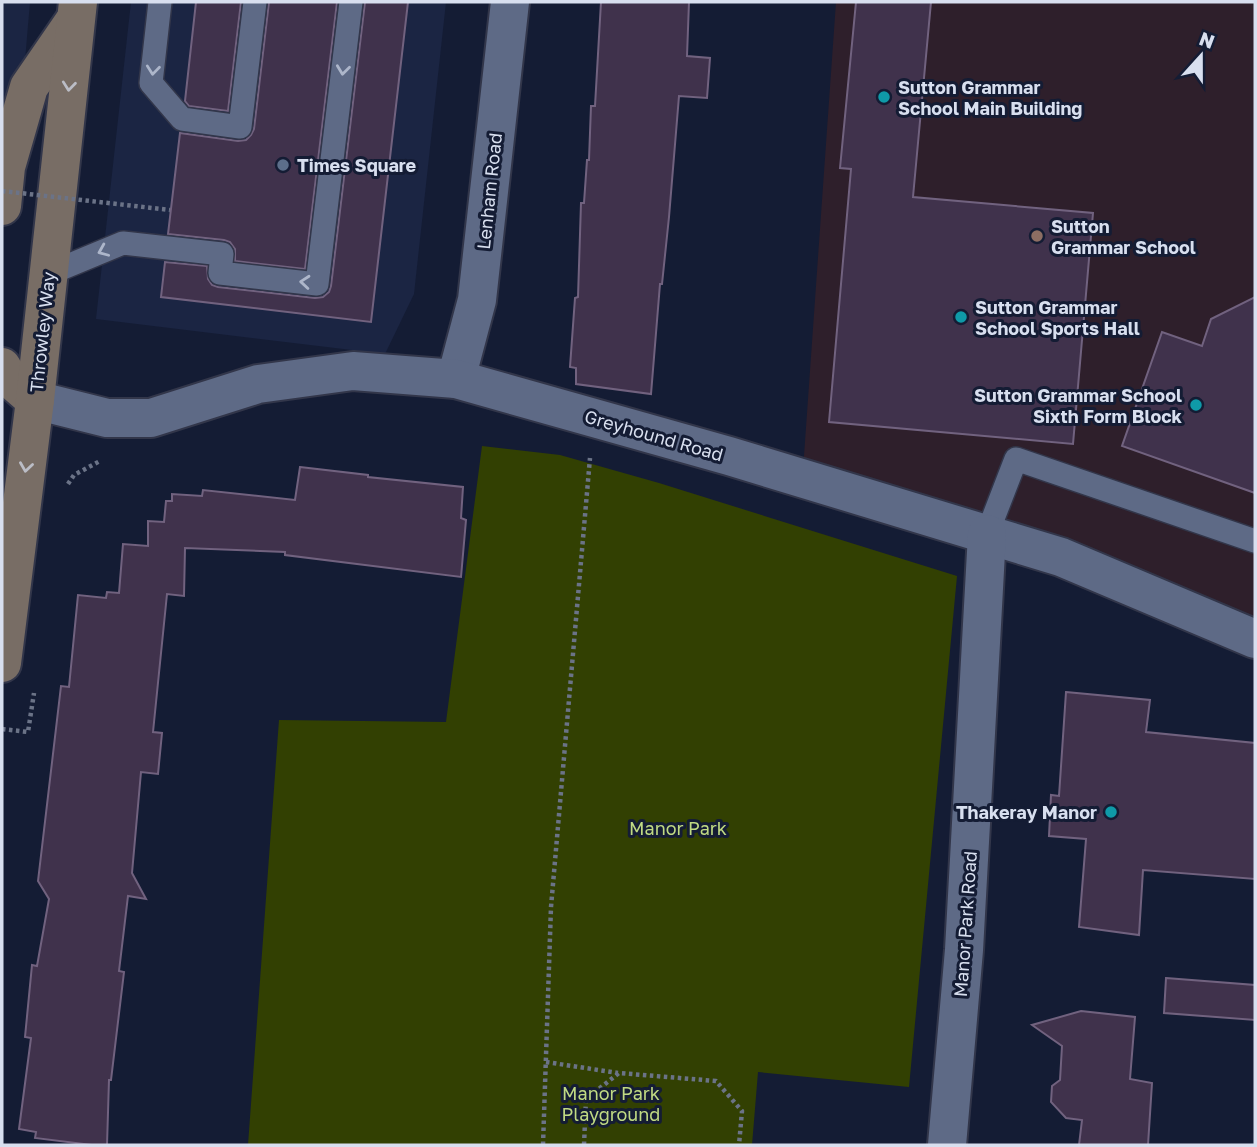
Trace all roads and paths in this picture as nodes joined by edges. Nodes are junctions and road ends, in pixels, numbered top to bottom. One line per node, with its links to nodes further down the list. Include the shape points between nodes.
1 (160, 2): 2 (lane, one-way to 2, via 151,83 182,119 240,127)
2 (255, 2)
3 (351, 2): 9 (lane, one-way to 9, via 317,284 220,273 222,254 123,243)
4 (510, 2): 11 (street, Lenham Road, via 477,300)
5 (77, 10): 7 (main road, via 29,87 6,167); 9 (main road, Throwley Way, one-way to 9)
6 (2, 191): 8 (path, bridge)
7 (2, 206)
8 (170, 210)
9 (48, 274): 12 (main road, Throwley Way)
10 (2, 367): 12 (main road)
11 (456, 379): 12 (street, Greyhound Road, via 353,371 258,384 151,418 107,418); 13 (street, Greyhound Road)
12 (35, 400): 16 (main road, Throwley Way, one-way to 16)
13 (593, 418): 14 (street, Greyhound Road); 21 (path, via 551,907)
14 (987, 534): 15 (lane, via 1016,459); 17 (street, Greyhound Road, via 1061,557); 26 (street, Manor Park Road, via 964,950)
15 (1255, 541)
16 (8, 548): 18 (main road, Throwley Way)
17 (1255, 639)
18 (2, 663)
19 (34, 691): 20 (path, via 28,732)
20 (2, 729)
21 (546, 1062): 22 (path); 23 (path)
22 (619, 1073): 24 (path, via 586,1099); 25 (path, via 716,1081 743,1111)
23 (543, 1145)
24 (584, 1145)
25 (739, 1145)
26 (947, 1145)

